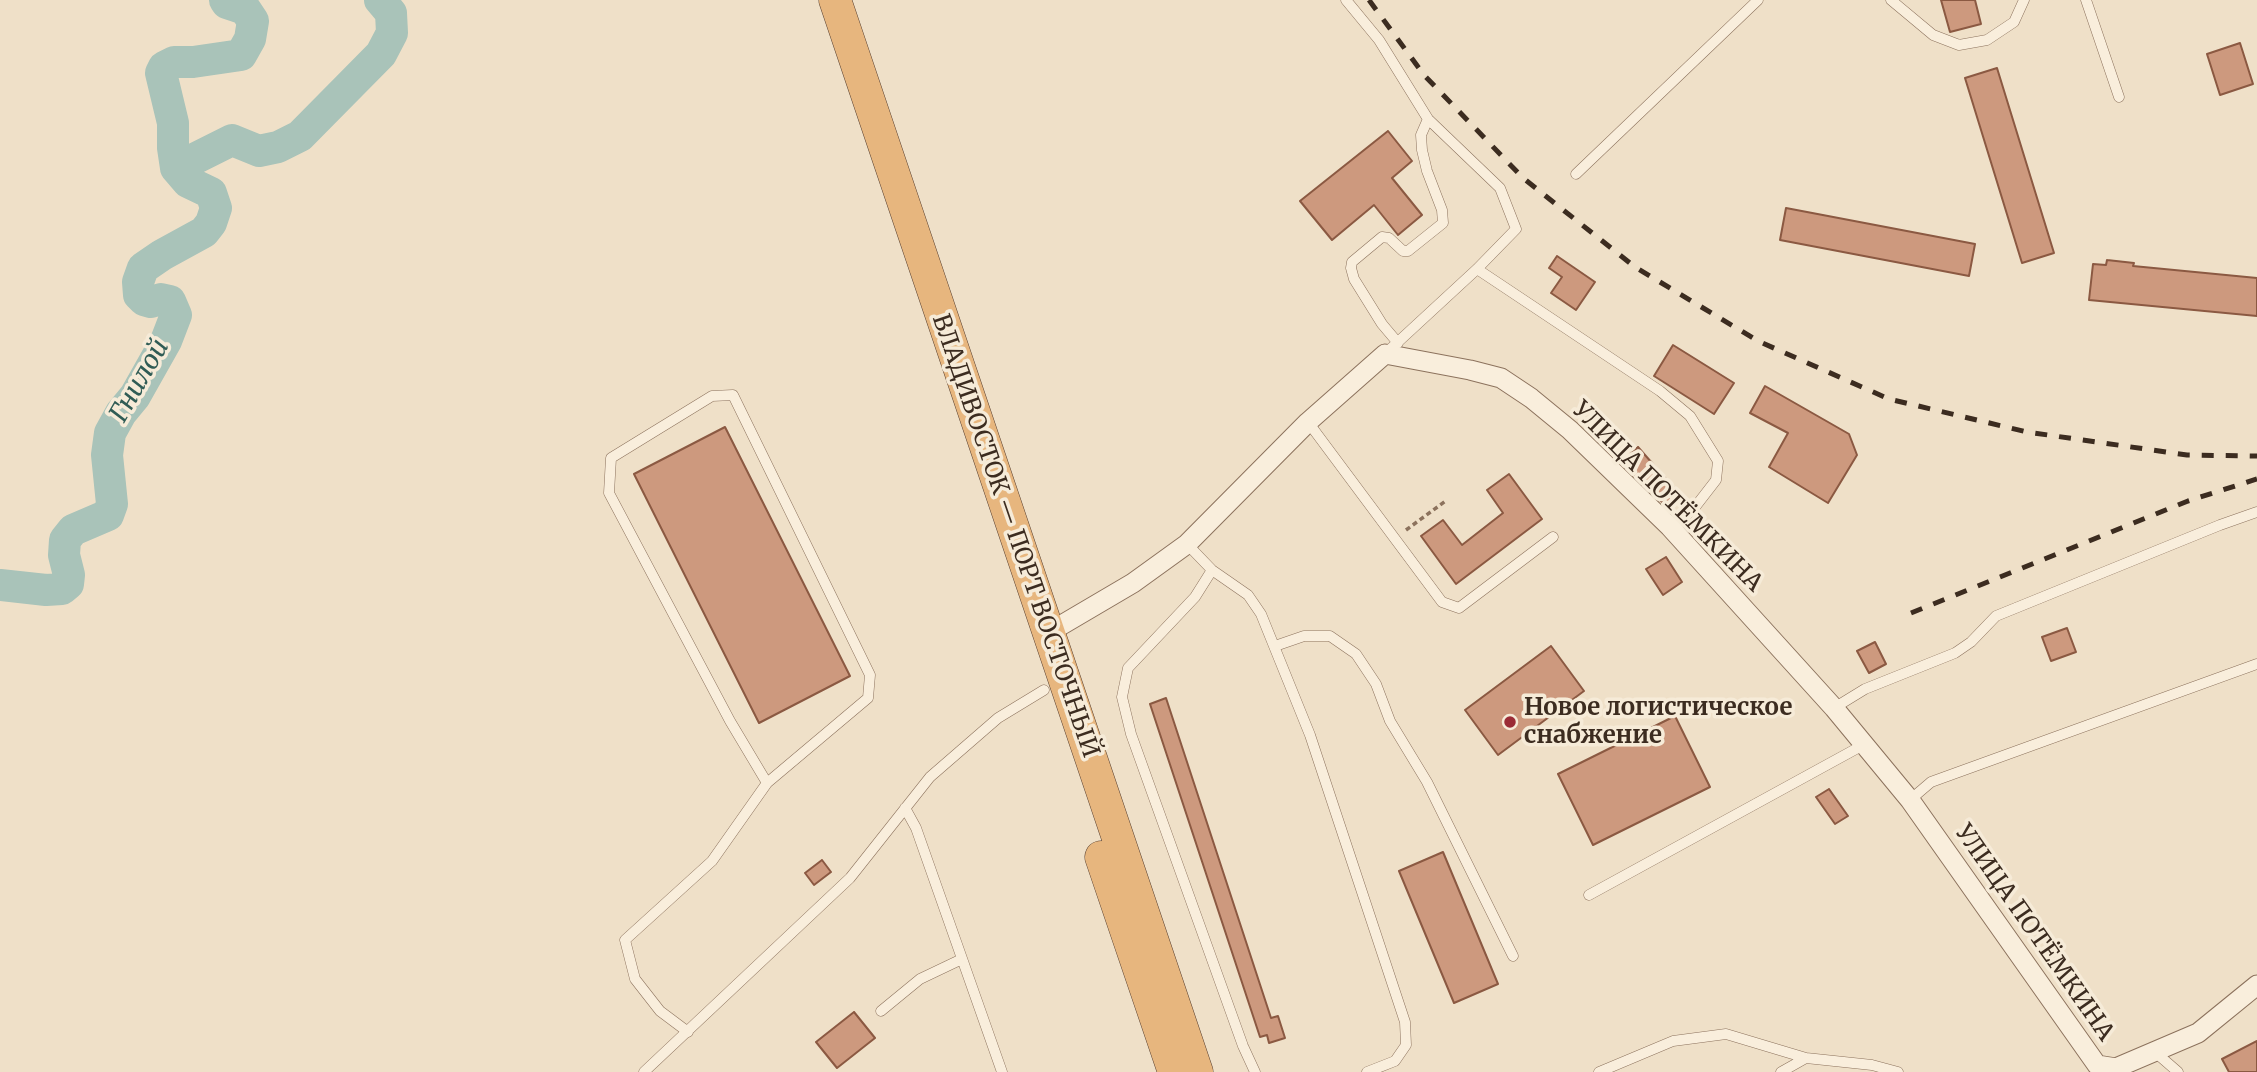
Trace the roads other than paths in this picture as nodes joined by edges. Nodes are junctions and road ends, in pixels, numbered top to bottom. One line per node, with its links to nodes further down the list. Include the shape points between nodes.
1 (812, 0): 22 (highway, ВЛАДИВОСТОК — ПОРТ ВОСТОЧНЫЙ)
2 (835, 0): 19 (highway, ВЛАДИВОСТОК — ПОРТ ВОСТОЧНЫЙ)
3 (1346, 0): 9 (lane, via 1379,40)
4 (1758, 0): 10 (lane)
5 (1891, 0): 6 (lane, via 1933,34 1959,45 1987,40 2014,22)
6 (2024, 0)
7 (2086, 0): 8 (lane)
8 (2119, 97)
9 (1428, 119): 11 (lane, via 1500,188 1516,229); 12 (lane, via 1421,135 1422,150 1443,223 1408,251 1382,237 1352,262 1351,268)
10 (1576, 174)
11 (1477, 269): 12 (lane); 15 (lane, via 1660,391 1689,416 1718,461 1716,480 1692,511)
12 (1391, 348): 13 (street); 15 (street, УЛИЦА ПОТЁМКИНА, via 1501,378 1570,430)
13 (1308, 422): 16 (lane, via 1442,602 1459,608); 17 (street)
14 (2257, 512): 23 (lane, via 1996,616 1955,653 1864,689)
15 (1670, 527): 23 (street, УЛИЦА ПОТЁМКИНА)
16 (1553, 537)
17 (1187, 544): 18 (lane); 19 (street, via 1133,583)
18 (1212, 570): 20 (lane, via 1248,595); 41 (lane, via 1195,597 1129,668 1122,697 1131,734)
19 (1048, 633): 40 (highway, ВЛАДИВОСТОК — ПОРТ ВОСТОЧНЫЙ)
20 (1275, 646): 29 (lane, via 1304,636 1330,636 1356,654 1427,782); 42 (lane, via 1310,735 1405,1022 1406,1045 1395,1061)
21 (2257, 664): 26 (lane, via 1931,782)
22 (1044, 690): 27 (lane, via 998,718 930,776); 39 (highway, ВЛАДИВОСТОК — ПОРТ ВОСТОЧНЫЙ)
23 (1834, 708): 24 (street, УЛИЦА ПОТЁМКИНА)
24 (1865, 744): 26 (street, УЛИЦА ПОТЁМКИНА); 28 (lane)
25 (767, 783): 25 (lane, via 610,493 611,458 712,396 733,396 870,675 868,698); 33 (lane, via 712,861 625,940 635,979 660,1010)
26 (1910, 800): 36 (street, УЛИЦА ПОТЁМКИНА)
27 (905, 808): 30 (lane); 33 (lane, via 850,878)
28 (1589, 895)
29 (1513, 956)
30 (962, 959): 32 (lane, via 920,979); 38 (lane)
31 (2257, 985): 34 (street, via 2199,1033)
32 (881, 1011)
33 (688, 1032): 37 (lane)
34 (2153, 1051): 36 (street, via 2116,1068); 46 (lane)
35 (1806, 1058): 43 (lane, via 1726,1034 1673,1041); 44 (lane); 45 (lane)
36 (2097, 1068)
37 (644, 1072)
38 (1002, 1072)
39 (1174, 1072)
40 (1197, 1072)
41 (1255, 1072)
42 (1367, 1072)
43 (1599, 1072)
44 (1781, 1072)
45 (1898, 1072)
46 (2178, 1072)

